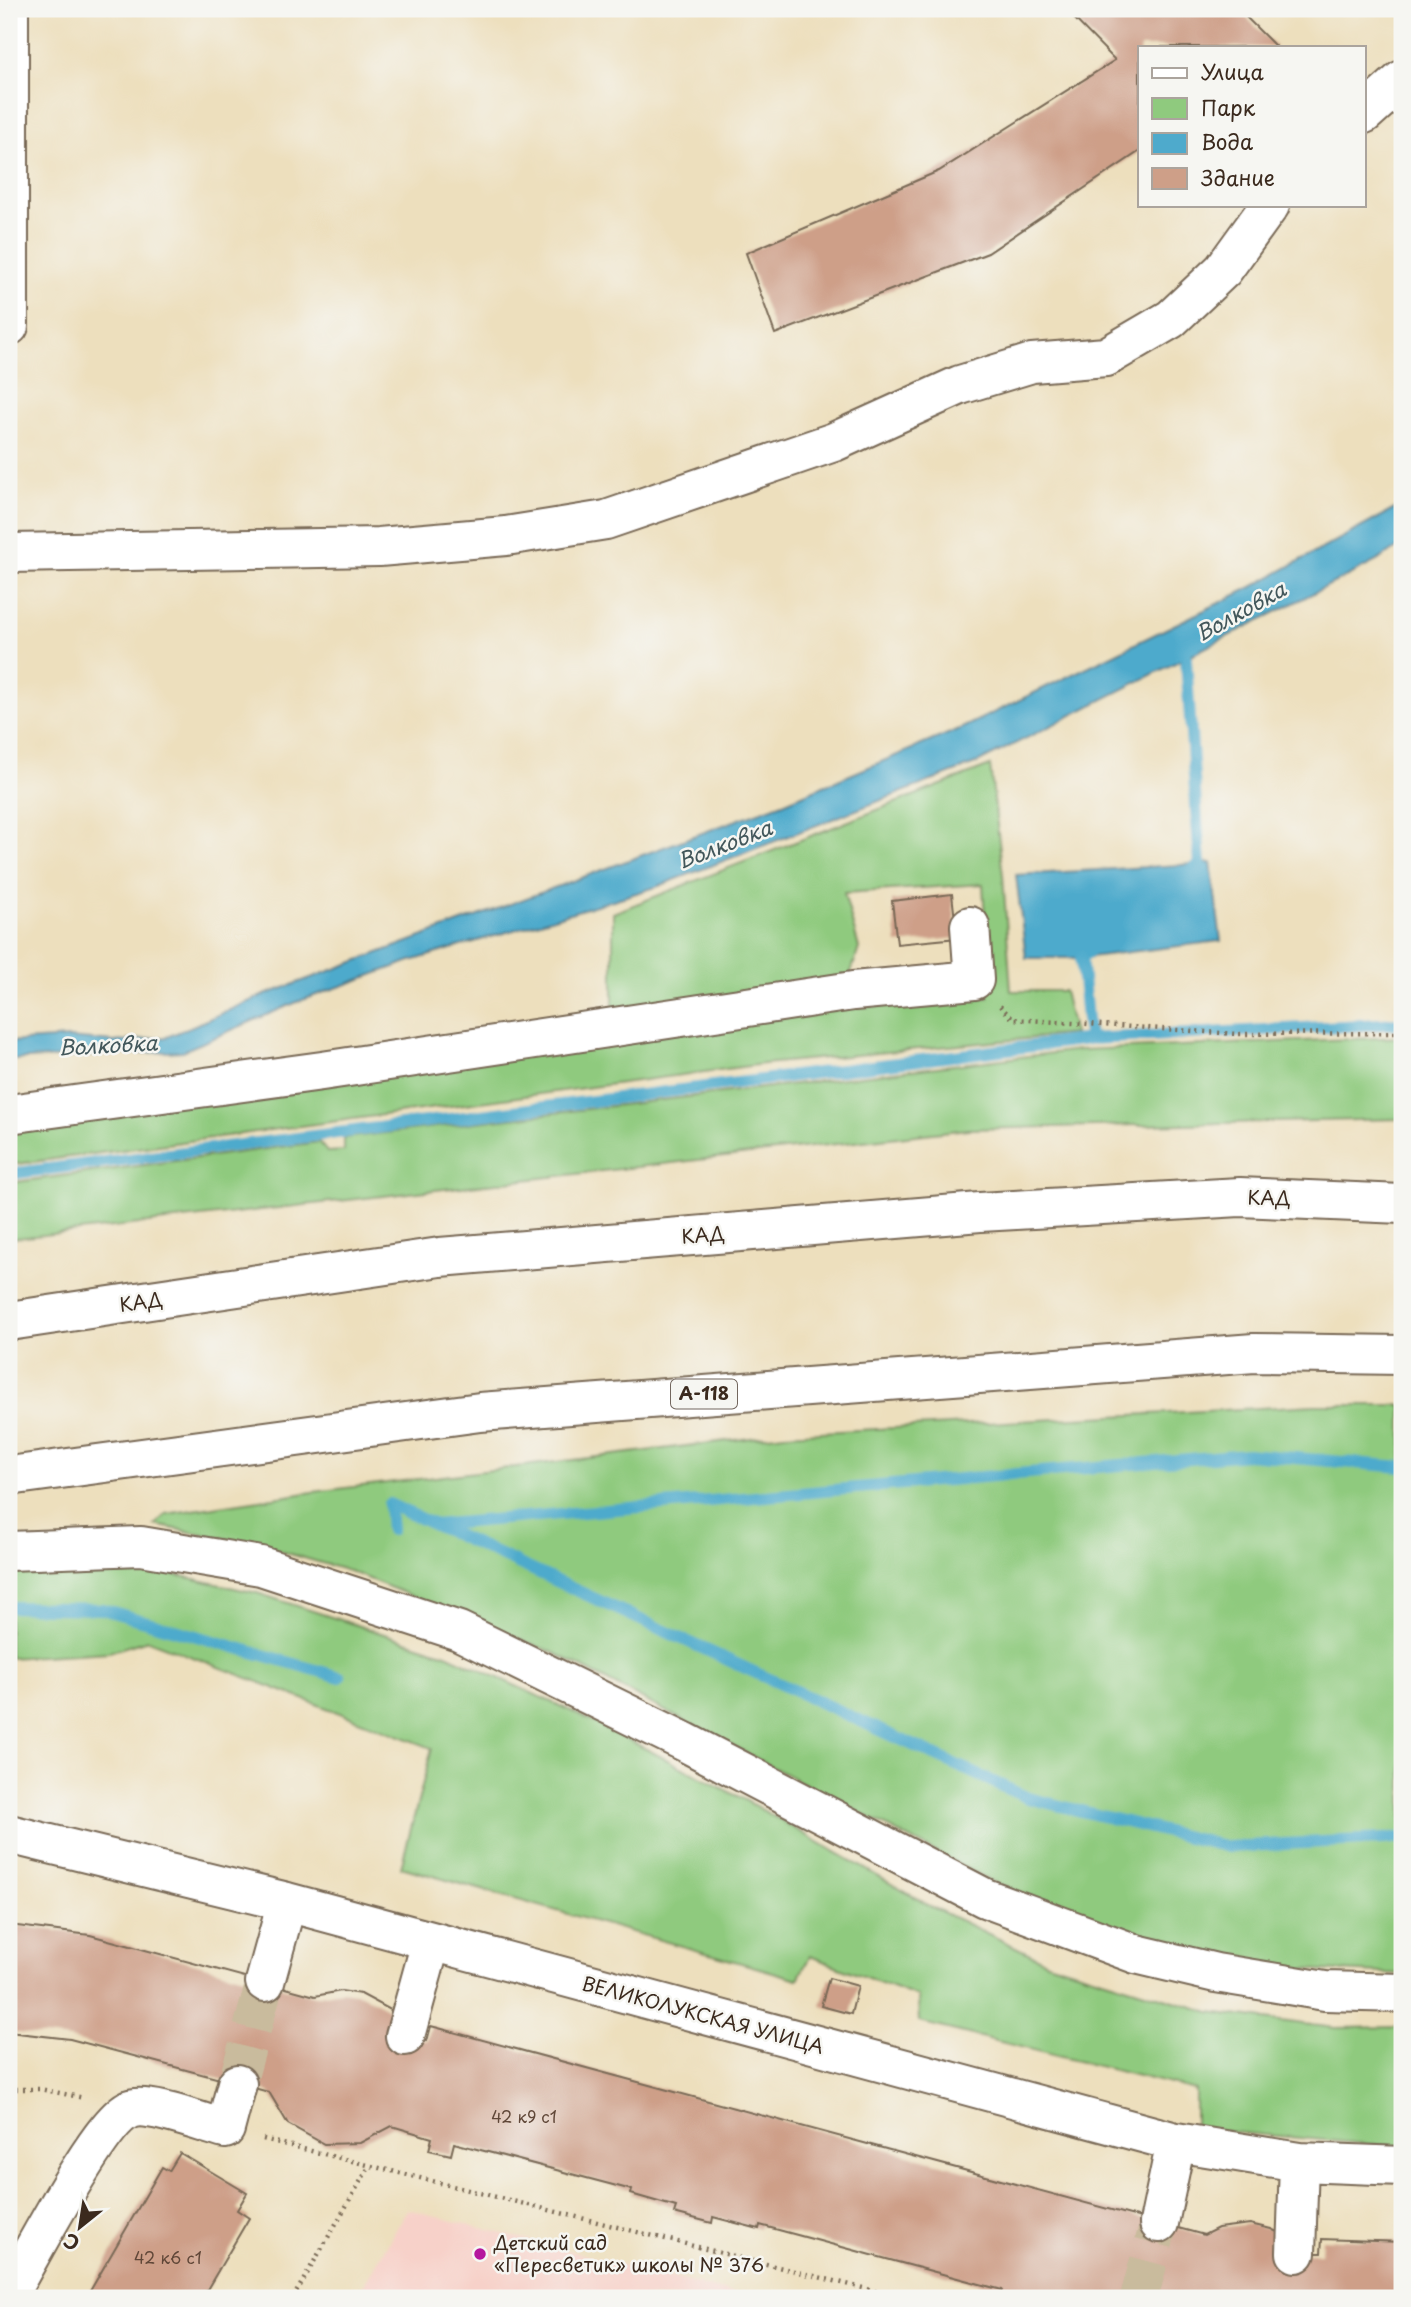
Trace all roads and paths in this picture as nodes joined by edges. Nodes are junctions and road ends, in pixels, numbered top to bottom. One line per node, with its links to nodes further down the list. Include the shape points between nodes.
1 (9, 9): 5 (main road)
2 (1402, 80): 3 (main road)
3 (1366, 112)
4 (1269, 206): 6 (main road, via 1223,270 1180,310 1106,357 1032,363 960,385 834,443 606,520 506,536 379,547)
5 (9, 326)
6 (9, 553)
7 (970, 926): 8 (main road)
8 (974, 980): 9 (path, via 1013,1019 1237,1034); 10 (main road, via 853,991)
9 (1402, 1033)
10 (9, 1114)
11 (1402, 1182): 12 (main road)
12 (1349, 1199): 13 (main road, КАД); 14 (main road, КАД, via 1240,1197 981,1212 440,1257)
13 (1402, 1204)
14 (9, 1321)
15 (1402, 1355): 16 (main road, А-118, via 1254,1353 480,1412)
16 (9, 1476)
17 (9, 1551): 22 (main road, via 141,1546 285,1573 459,1631 985,1898 1136,1954 1216,1973 1325,1991)
18 (9, 1834): 19 (main road, ВЕЛИКОЛУКСКАЯ УЛИЦА)
19 (287, 1902): 20 (main road, ВЕЛИКОЛУКСКАЯ УЛИЦА); 21 (main road)
20 (431, 1942): 23 (main road); 28 (main road, ВЕЛИКОЛУКСКАЯ УЛИЦА)
21 (265, 1982)
22 (1402, 1993)
23 (405, 2036)
24 (237, 2084): 27 (main road)
25 (9, 2089): 26 (path, via 40,2089)
26 (131, 2109): 27 (main road, via 146,2108); 34 (main road, via 104,2130)
27 (225, 2129): 30 (path)
28 (1176, 2142): 29 (main road, ВЕЛИКОЛУКСКАЯ УЛИЦА); 32 (main road)
29 (1299, 2162): 31 (main road, ВЕЛИКОЛУКСКАЯ УЛИЦА); 33 (main road)
30 (370, 2165): 35 (path); 36 (path)
31 (1402, 2166)
32 (1158, 2223)
33 (1296, 2253)
34 (9, 2293)
35 (293, 2298)
36 (904, 2298)

